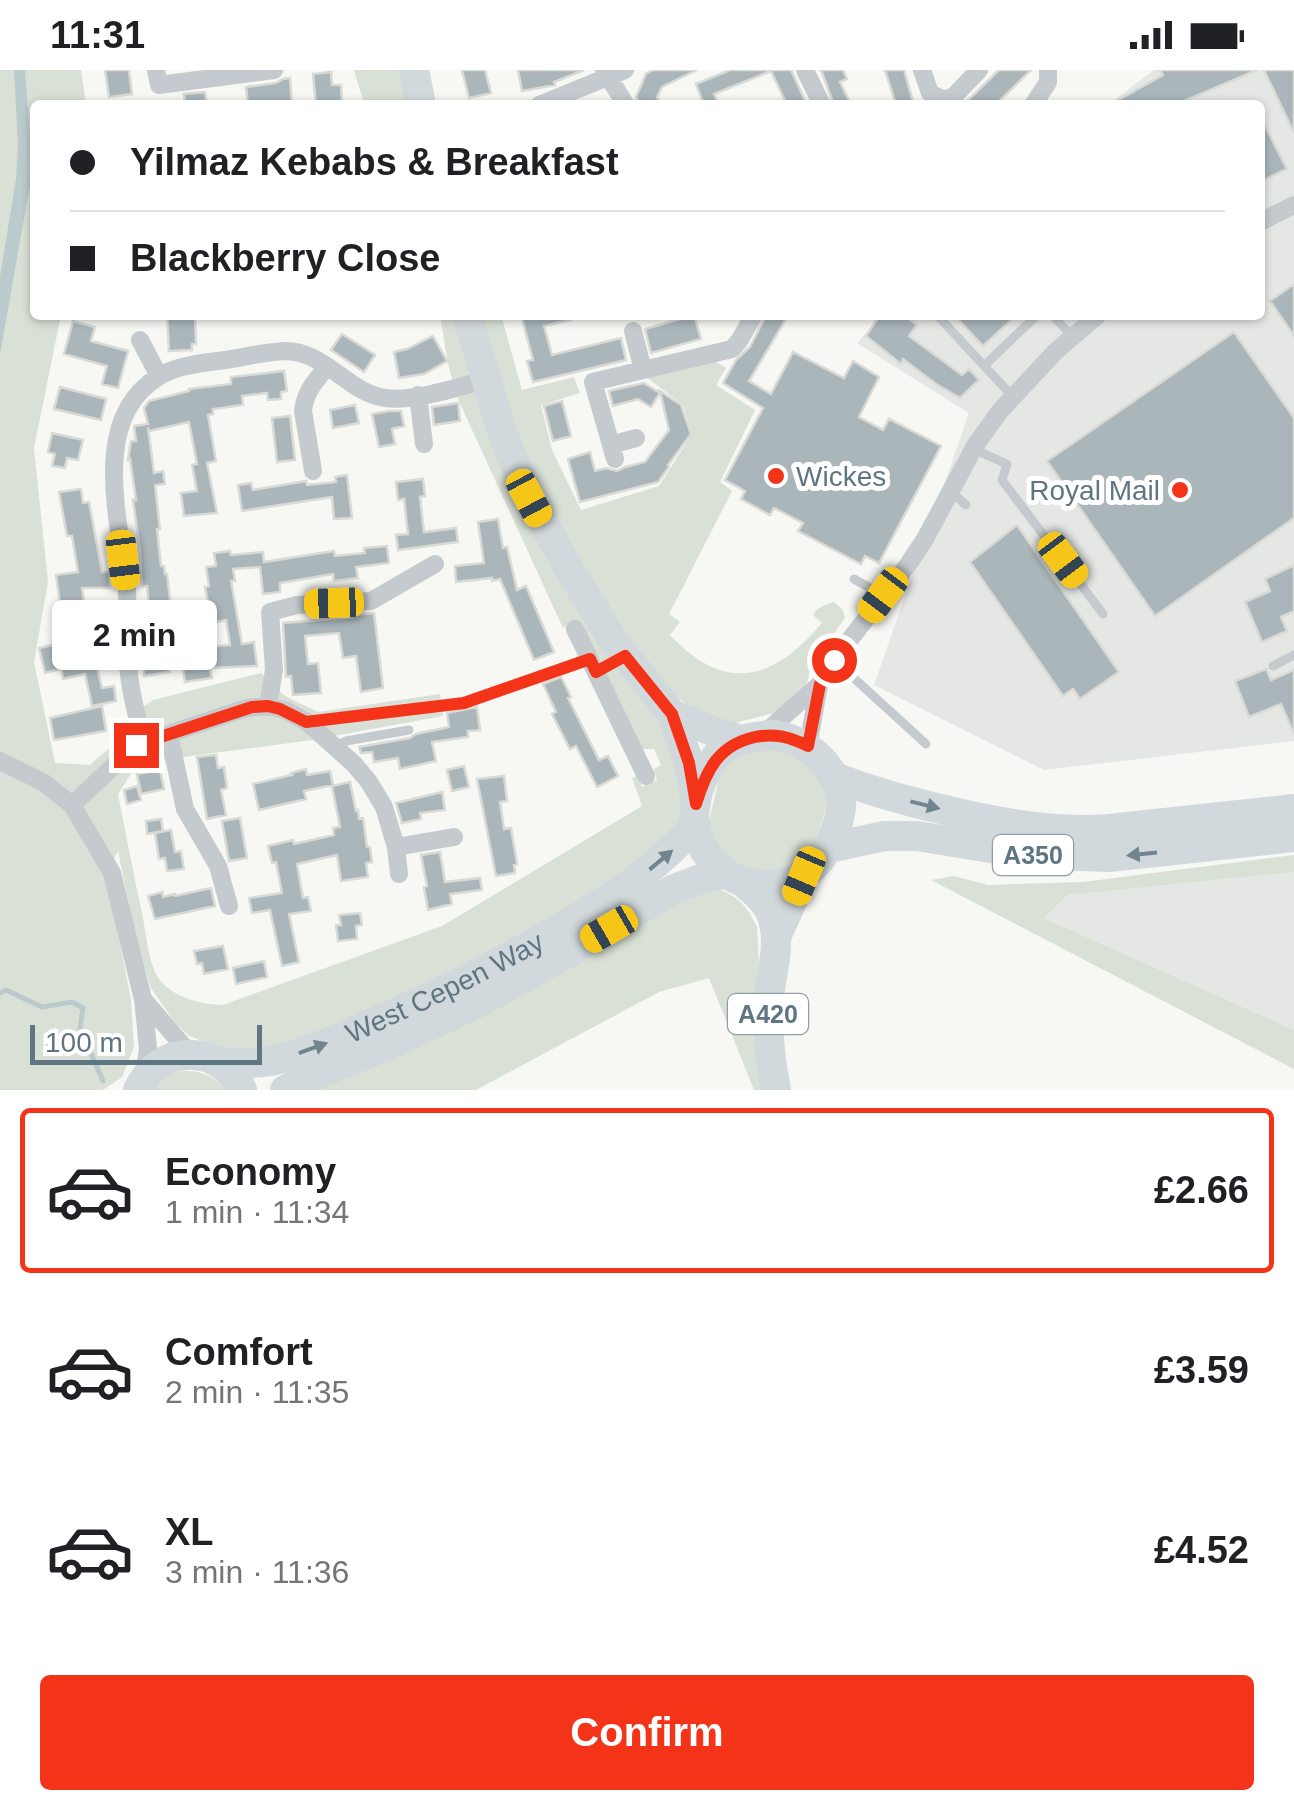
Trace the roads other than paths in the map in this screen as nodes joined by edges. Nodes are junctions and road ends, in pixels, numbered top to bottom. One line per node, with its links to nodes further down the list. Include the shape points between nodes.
1 (156, 70): 2 (street, via 158,84)
2 (274, 70)
3 (414, 70): 9 (main road)
4 (806, 70): 12 (street)
5 (922, 70): 6 (street, via 930,92 944,100)
6 (979, 70)
7 (1048, 70): 13 (street)
8 (612, 73): 10 (street); 11 (street)
9 (420, 100)
10 (550, 100)
11 (624, 100)
12 (820, 100)
13 (1035, 100)
14 (1294, 205): 15 (street)
15 (1265, 220)
16 (469, 320): 29 (main road)
17 (751, 320): 27 (street, via 732,349)
18 (943, 320): 25 (lane)
19 (1033, 320): 25 (lane)
20 (1057, 320): 23 (lane)
21 (1092, 320): 23 (street)
22 (633, 330): 27 (street)
23 (1072, 336): 31 (street)
24 (139, 339): 28 (street)
25 (985, 365): 31 (lane)
26 (326, 366): 28 (street, via 285,352); 30 (street, via 375,396); 35 (street, via 304,402)
27 (643, 370): 32 (street, via 593,382 613,452)
28 (159, 376): 55 (street, via 125,414 109,480 127,593 121,615 130,684)
29 (486, 380): 30 (street); 44 (main road, via 529,498)
30 (418, 395): 33 (street)
31 (1013, 396): 34 (street)
32 (636, 438)
33 (424, 444)
34 (973, 449): 36 (street); 41 (lane, via 1007,464 1002,480)
35 (312, 471)
36 (950, 492): 37 (lane); 40 (street)
37 (966, 505)
38 (435, 564): 49 (street, via 371,602 298,604 270,612 274,670)
39 (854, 579): 40 (lane)
40 (883, 595): 45 (street)
41 (1103, 614)
42 (576, 629): 46 (street)
43 (1294, 655): 47 (lane)
44 (625, 656): 46 (street); 50 (main road)
45 (834, 660): 48 (street); 56 (lane)
46 (593, 666): 51 (lane, via 464,703); 60 (street)
47 (1274, 666)
48 (820, 684): 54 (street); 58 (street)
49 (268, 706): 51 (street); 53 (street)
50 (672, 714): 54 (main road, via 714,732); 64 (main road, via 689,763)
51 (306, 722): 57 (street)
52 (409, 730): 57 (lane)
53 (169, 734): 55 (street); 72 (street, via 185,810 234,884)
54 (751, 738): 58 (main road, via 775,735); 64 (main road, via 723,750 712,764)
55 (144, 741): 62 (street)
56 (926, 744)
57 (336, 746): 67 (street, via 378,794)
58 (808, 746): 61 (main road)
59 (0, 761): 62 (street)
60 (646, 765)
61 (832, 776): 63 (main road, A350, one-way to 63, via 898,799 1047,830); 68 (main road, via 841,800)
62 (72, 806): 74 (street, via 112,873)
63 (1294, 809)
64 (696, 814): 71 (main road, via 712,861); 75 (main road, West Cepen Way, one-way to 64, via 259,1063 300,1052 462,982 642,876 673,851)
65 (1294, 837): 68 (main road, A350, one-way to 68, via 1109,857 1027,854 917,836)
66 (454, 838): 67 (street)
67 (396, 846): 69 (street)
68 (829, 848): 70 (main road)
69 (399, 874)
70 (804, 876): 71 (main road, via 775,886); 73 (main road, A420)
71 (735, 878): 73 (main road, via 764,900); 78 (main road, West Cepen Way, via 706,877 674,889 476,1004)
72 (230, 906)
73 (776, 937): 79 (main road, A420, via 768,1011)
74 (143, 999): 75 (street); 76 (street, via 148,1048)
75 (204, 1058): 76 (main road, via 165,1060); 77 (main road, via 231,1072)
76 (141, 1084)
77 (242, 1090)
78 (285, 1090)
79 (776, 1090)

